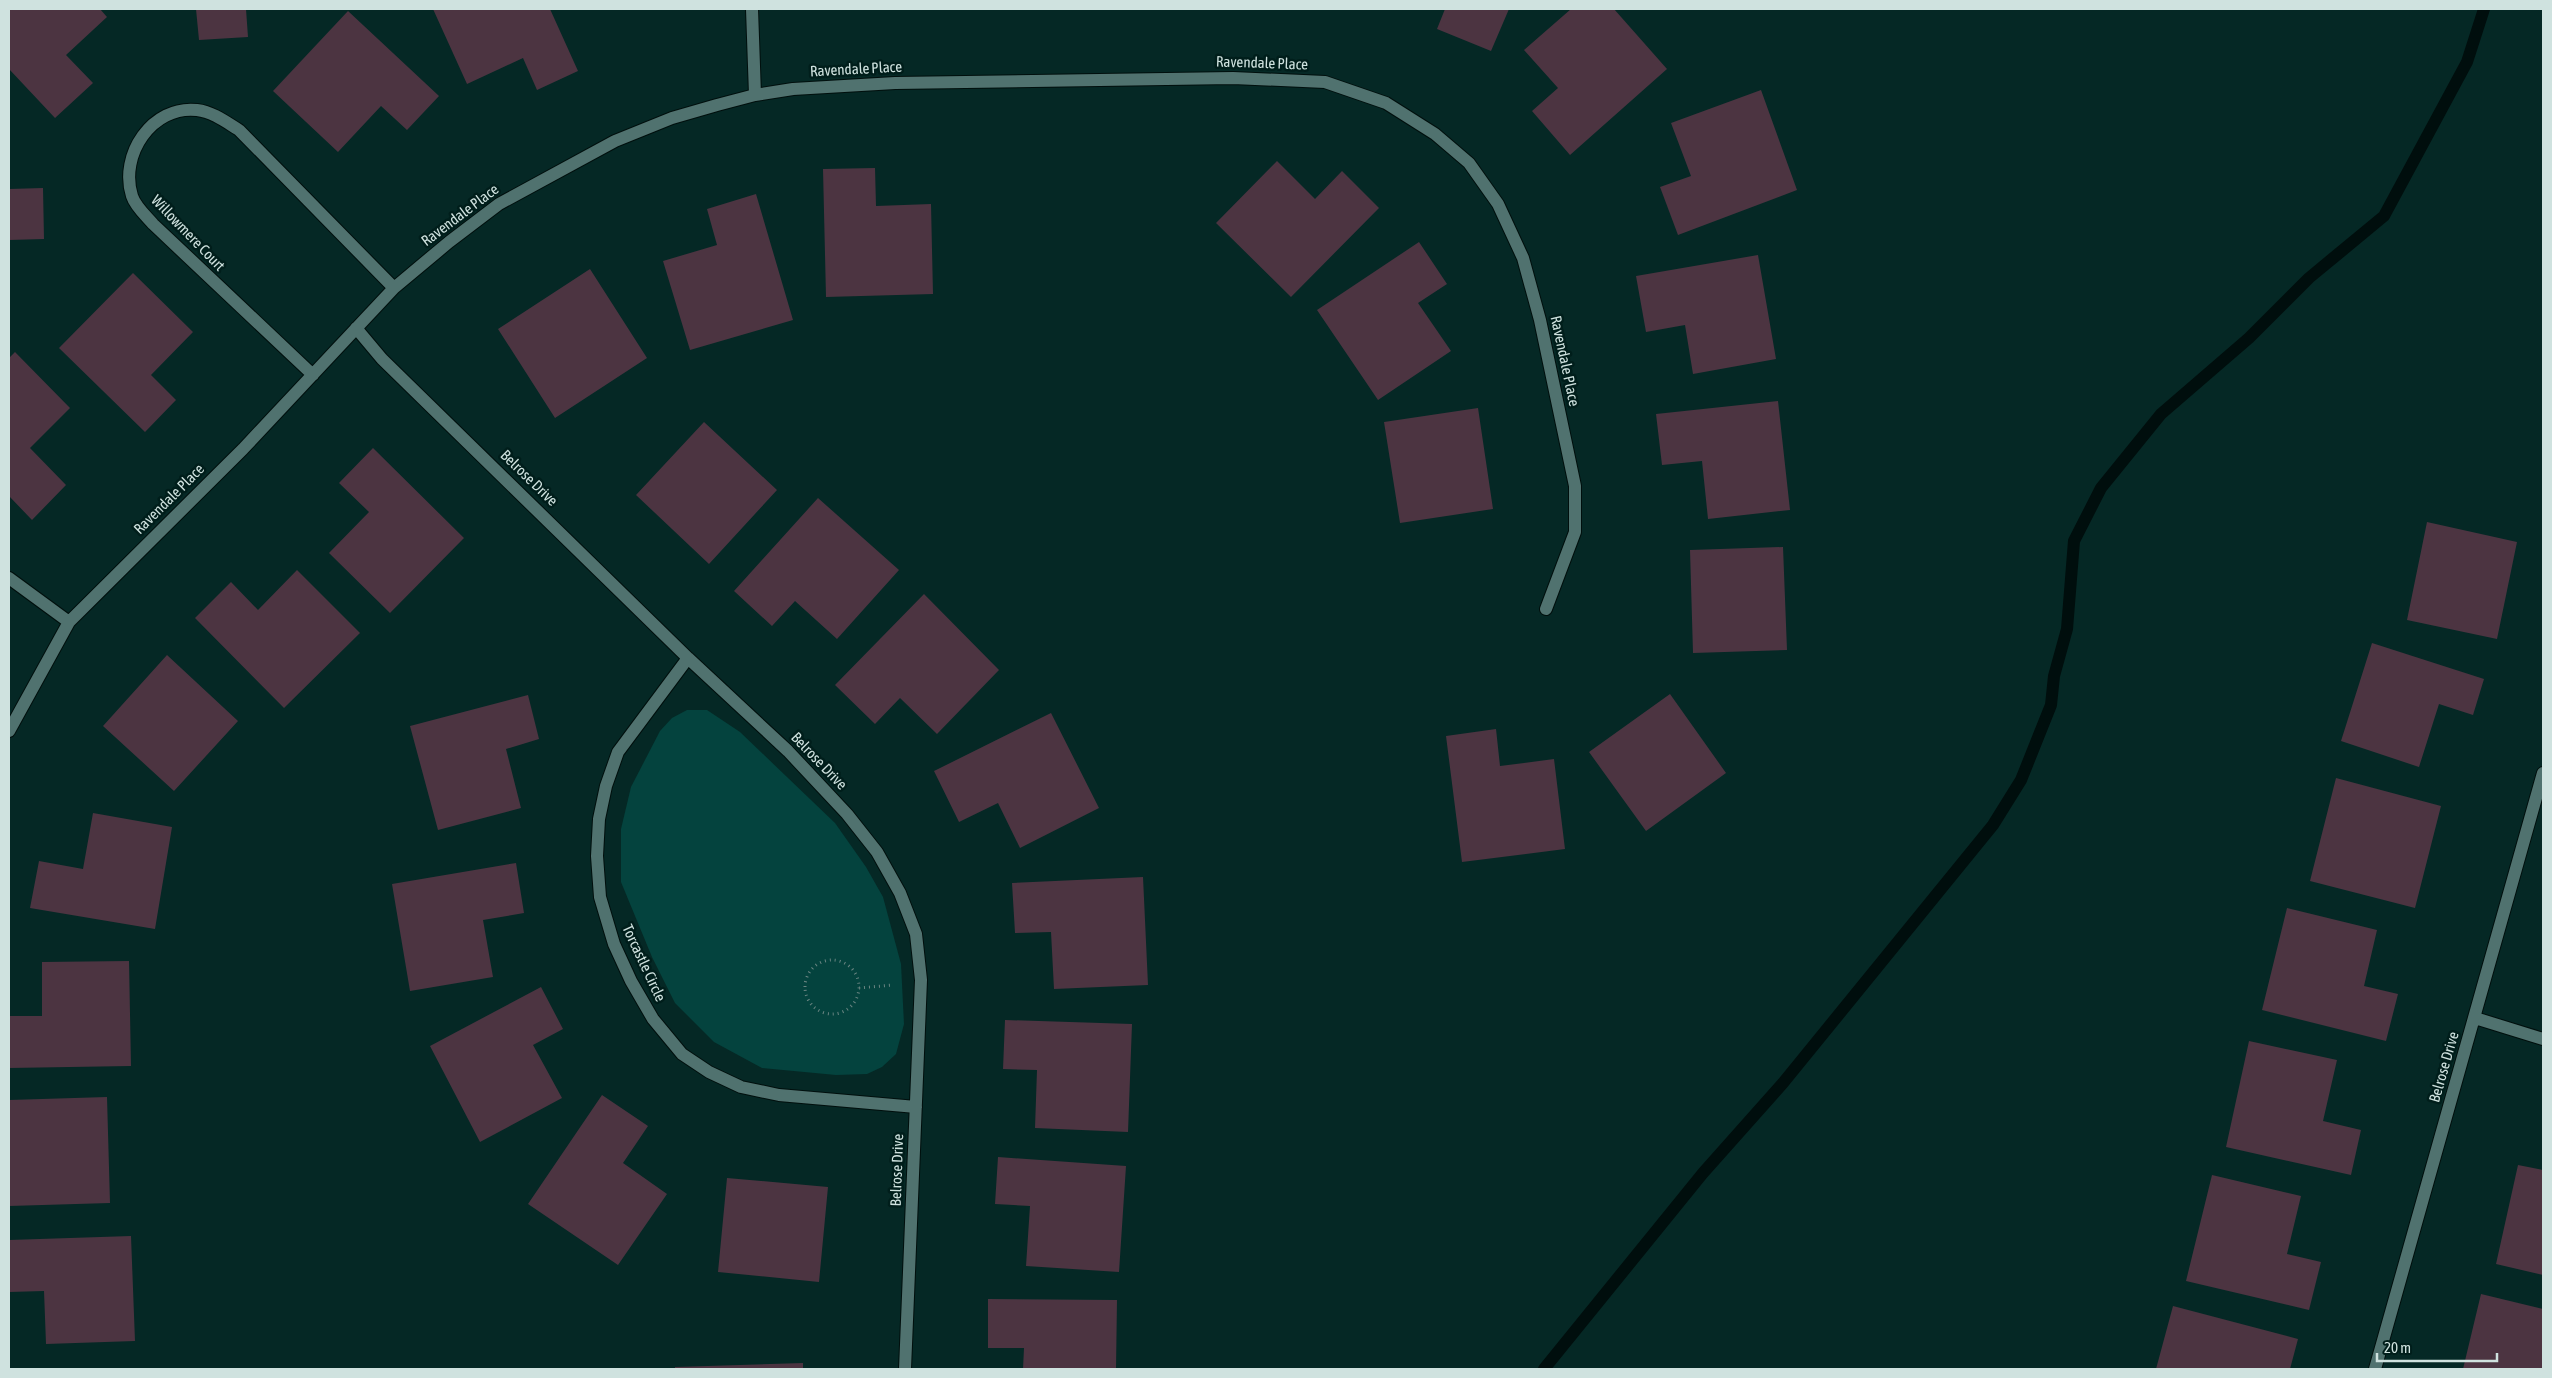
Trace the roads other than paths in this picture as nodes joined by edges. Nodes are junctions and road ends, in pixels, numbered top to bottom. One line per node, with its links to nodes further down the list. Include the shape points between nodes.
1 (752, 9): 2 (street)
2 (755, 95): 3 (street, Ravendale Place, via 672,118 554,173 499,204); 7 (street, Ravendale Place, via 895,82 1233,78 1325,82 1386,103 1435,134 1468,163 1498,204 1523,258 1540,320 1575,486 1575,532)
3 (394, 288): 4 (street, Ravendale Place); 5 (street, Willowmere Court, via 239,130 218,117 197,110 171,113 151,124 136,145 128,173 132,198 152,224)
4 (356, 328): 5 (street, Ravendale Place); 9 (street, Belrose Drive, via 382,359)
5 (313, 375): 8 (street, Ravendale Place)
6 (9, 578): 8 (street)
7 (1546, 609)
8 (69, 622): 10 (street, Ravendale Place)
9 (688, 658): 14 (street, Belrose Drive, via 788,750 847,814 877,852 900,893 916,934 921,980); 14 (street, Torcastle Circle, via 618,752 598,819 596,856 600,896 614,944 631,981 653,1018 682,1054 709,1072 741,1087 779,1095)
10 (9, 731)
11 (2543, 773): 12 (street, Belrose Drive)
12 (2475, 1018): 13 (street); 16 (street, Belrose Drive)
13 (2543, 1039)
14 (916, 1107): 15 (street, Belrose Drive)
15 (905, 1369)
16 (2375, 1369)

